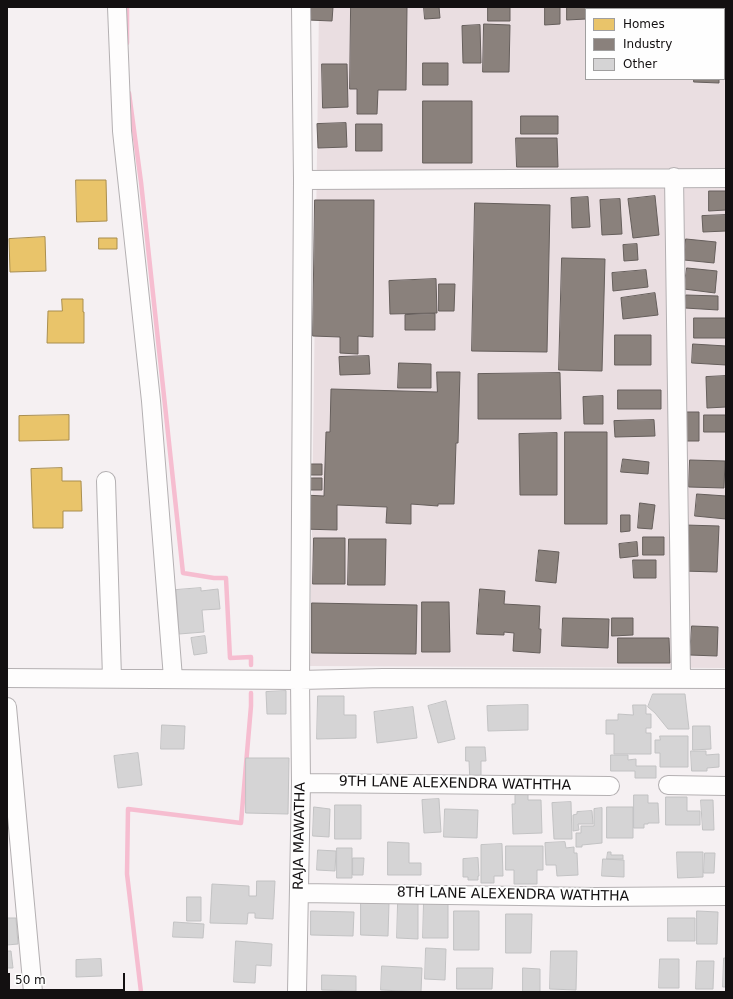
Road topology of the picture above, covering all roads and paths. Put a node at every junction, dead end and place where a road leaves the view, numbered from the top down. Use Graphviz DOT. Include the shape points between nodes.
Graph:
graph roads {
  1 [pos="117,7"];
  2 [pos="301,7"];
  3 [pos="674,177"];
  4 [pos="726,178"];
  5 [pos="303,180"];
  6 [pos="106,481"];
  7 [pos="7,678"];
  8 [pos="112,678"];
  9 [pos="173,678"];
  10 [pos="681,679"];
  11 [pos="726,679"];
  12 [pos="300,680"];
  13 [pos="7,707"];
  14 [pos="301,783"];
  15 [pos="668,785"];
  16 [pos="610,786"];
  17 [pos="726,786"];
  18 [pos="299,893"];
  19 [pos="726,896"];
  20 [pos="33,992"];
  21 [pos="297,992"];
  1 -- 9 [label="street" via="122,131 151,401"];
  2 -- 5 [label="street, RAJA MAWATHA"];
  3 -- 4 [label="street"];
  3 -- 5 [label="street"];
  3 -- 10 [label="street"];
  5 -- 12 [label="street, RAJA MAWATHA"];
  6 -- 8 [label="street"];
  7 -- 8 [label="street"];
  8 -- 9 [label="street"];
  9 -- 12 [label="street"];
  10 -- 11 [label="street"];
  10 -- 12 [label="street"];
  12 -- 14 [label="street, RAJA MAWATHA"];
  13 -- 20 [label="street"];
  14 -- 16 [label="street, 9TH LANE ALEXENDRA WATHTHA"];
  14 -- 18 [label="street, RAJA MAWATHA"];
  15 -- 17 [label="street"];
  18 -- 19 [label="street, 8TH LANE ALEXENDRA WATHTHA"];
  18 -- 21 [label="street, RAJA MAWATHA"];
}
